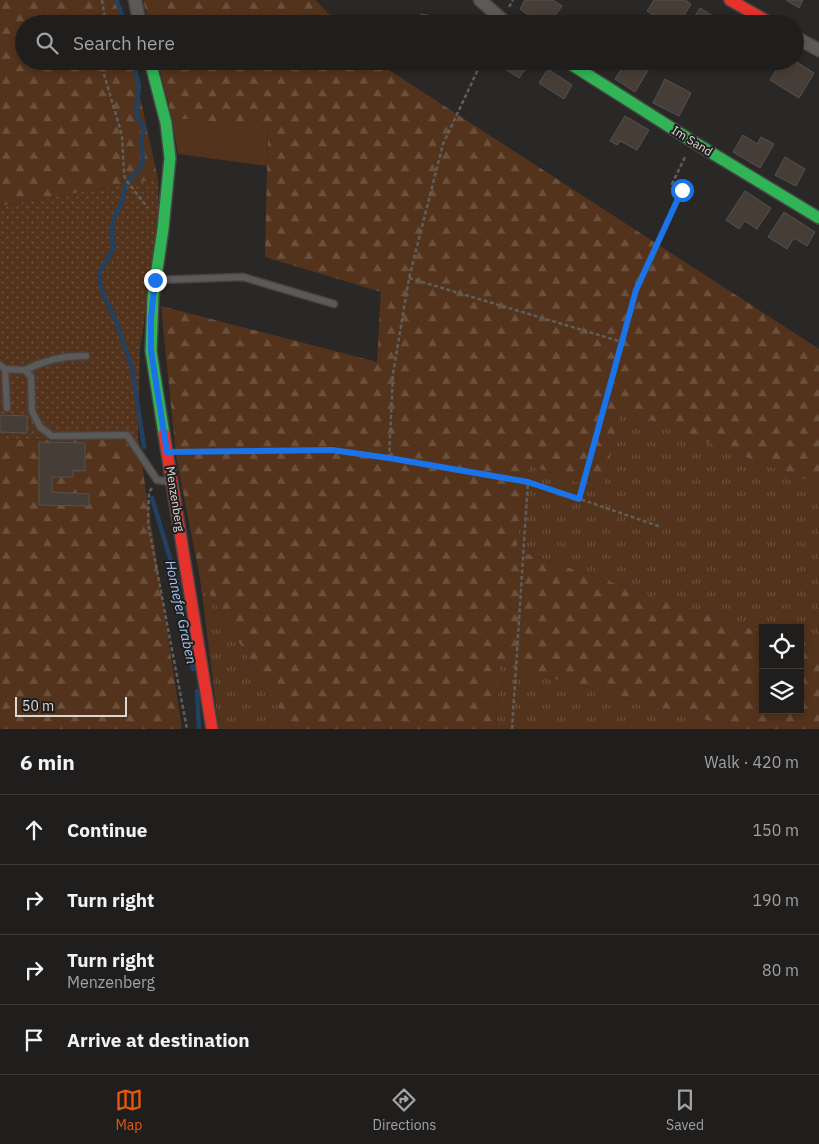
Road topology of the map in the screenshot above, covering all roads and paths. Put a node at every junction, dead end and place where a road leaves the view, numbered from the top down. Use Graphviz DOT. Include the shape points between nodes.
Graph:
graph roads {
  1 [pos="102,0"];
  2 [pos="135,0"];
  3 [pos="480,0"];
  4 [pos="730,0"];
  5 [pos="748,5"];
  6 [pos="104,15"];
  7 [pos="138,15"];
  8 [pos="497,15"];
  9 [pos="761,15"];
  10 [pos="804,41"];
  11 [pos="819,50"];
  12 [pos="103,70"];
  13 [pos="152,70"];
  14 [pos="478,70"];
  15 [pos="580,70"];
  16 [pos="692,141"];
  17 [pos="133,186"];
  18 [pos="819,218"];
  19 [pos="409,278"];
  20 [pos="155,280"];
  21 [pos="334,304"];
  22 [pos="622,342"];
  23 [pos="86,356"];
  24 [pos="3,367"];
  25 [pos="25,370"];
  26 [pos="7,408"];
  27 [pos="167,452"];
  28 [pos="389,458"];
  29 [pos="157,480"];
  30 [pos="172,482"];
  31 [pos="528,482"];
  32 [pos="579,499"];
  33 [pos="661,527"];
  34 [pos="187,729"];
  35 [pos="212,729"];
  36 [pos="512,729"];
  1 -- 6 [label="path"];
  2 -- 7 [label="street"];
  3 -- 8 [label="street"];
  4 -- 5 [label="street"];
  5 -- 9 [label="street"];
  10 -- 11 [label="street"];
  12 -- 17 [label="path" via="122,135 124,175"];
  13 -- 20 [label="street, Menzenberg" via="166,123 170,158"];
  14 -- 19 [label="path" via="443,144"];
  15 -- 16 [label="street, Im Sand"];
  16 -- 18 [label="street, Im Sand"];
  16 -- 22 [label="path" via="672,184 682,190 636,290"];
  19 -- 22 [label="path"];
  19 -- 28 [label="path" via="393,374"];
  20 -- 21 [label="lane" via="243,277"];
  20 -- 27 [label="street, Menzenberg" via="151,351"];
  22 -- 32 [label="path"];
  23 -- 25 [label="lane" via="44,361"];
  24 -- 25 [label="lane"];
  24 -- 26 [label="lane"];
  25 -- 29 [label="lane" via="31,377 32,411 40,427 52,436 127,435"];
  27 -- 28 [label="path" via="332,450"];
  27 -- 30 [label="street, Menzenberg"];
  28 -- 31 [label="path"];
  29 -- 30 [label="lane"];
  29 -- 34 [label="path" via="148,492 148,524"];
  30 -- 35 [label="street, Menzenberg"];
  31 -- 32 [label="path"];
  31 -- 36 [label="path"];
  32 -- 33 [label="path"];
}
